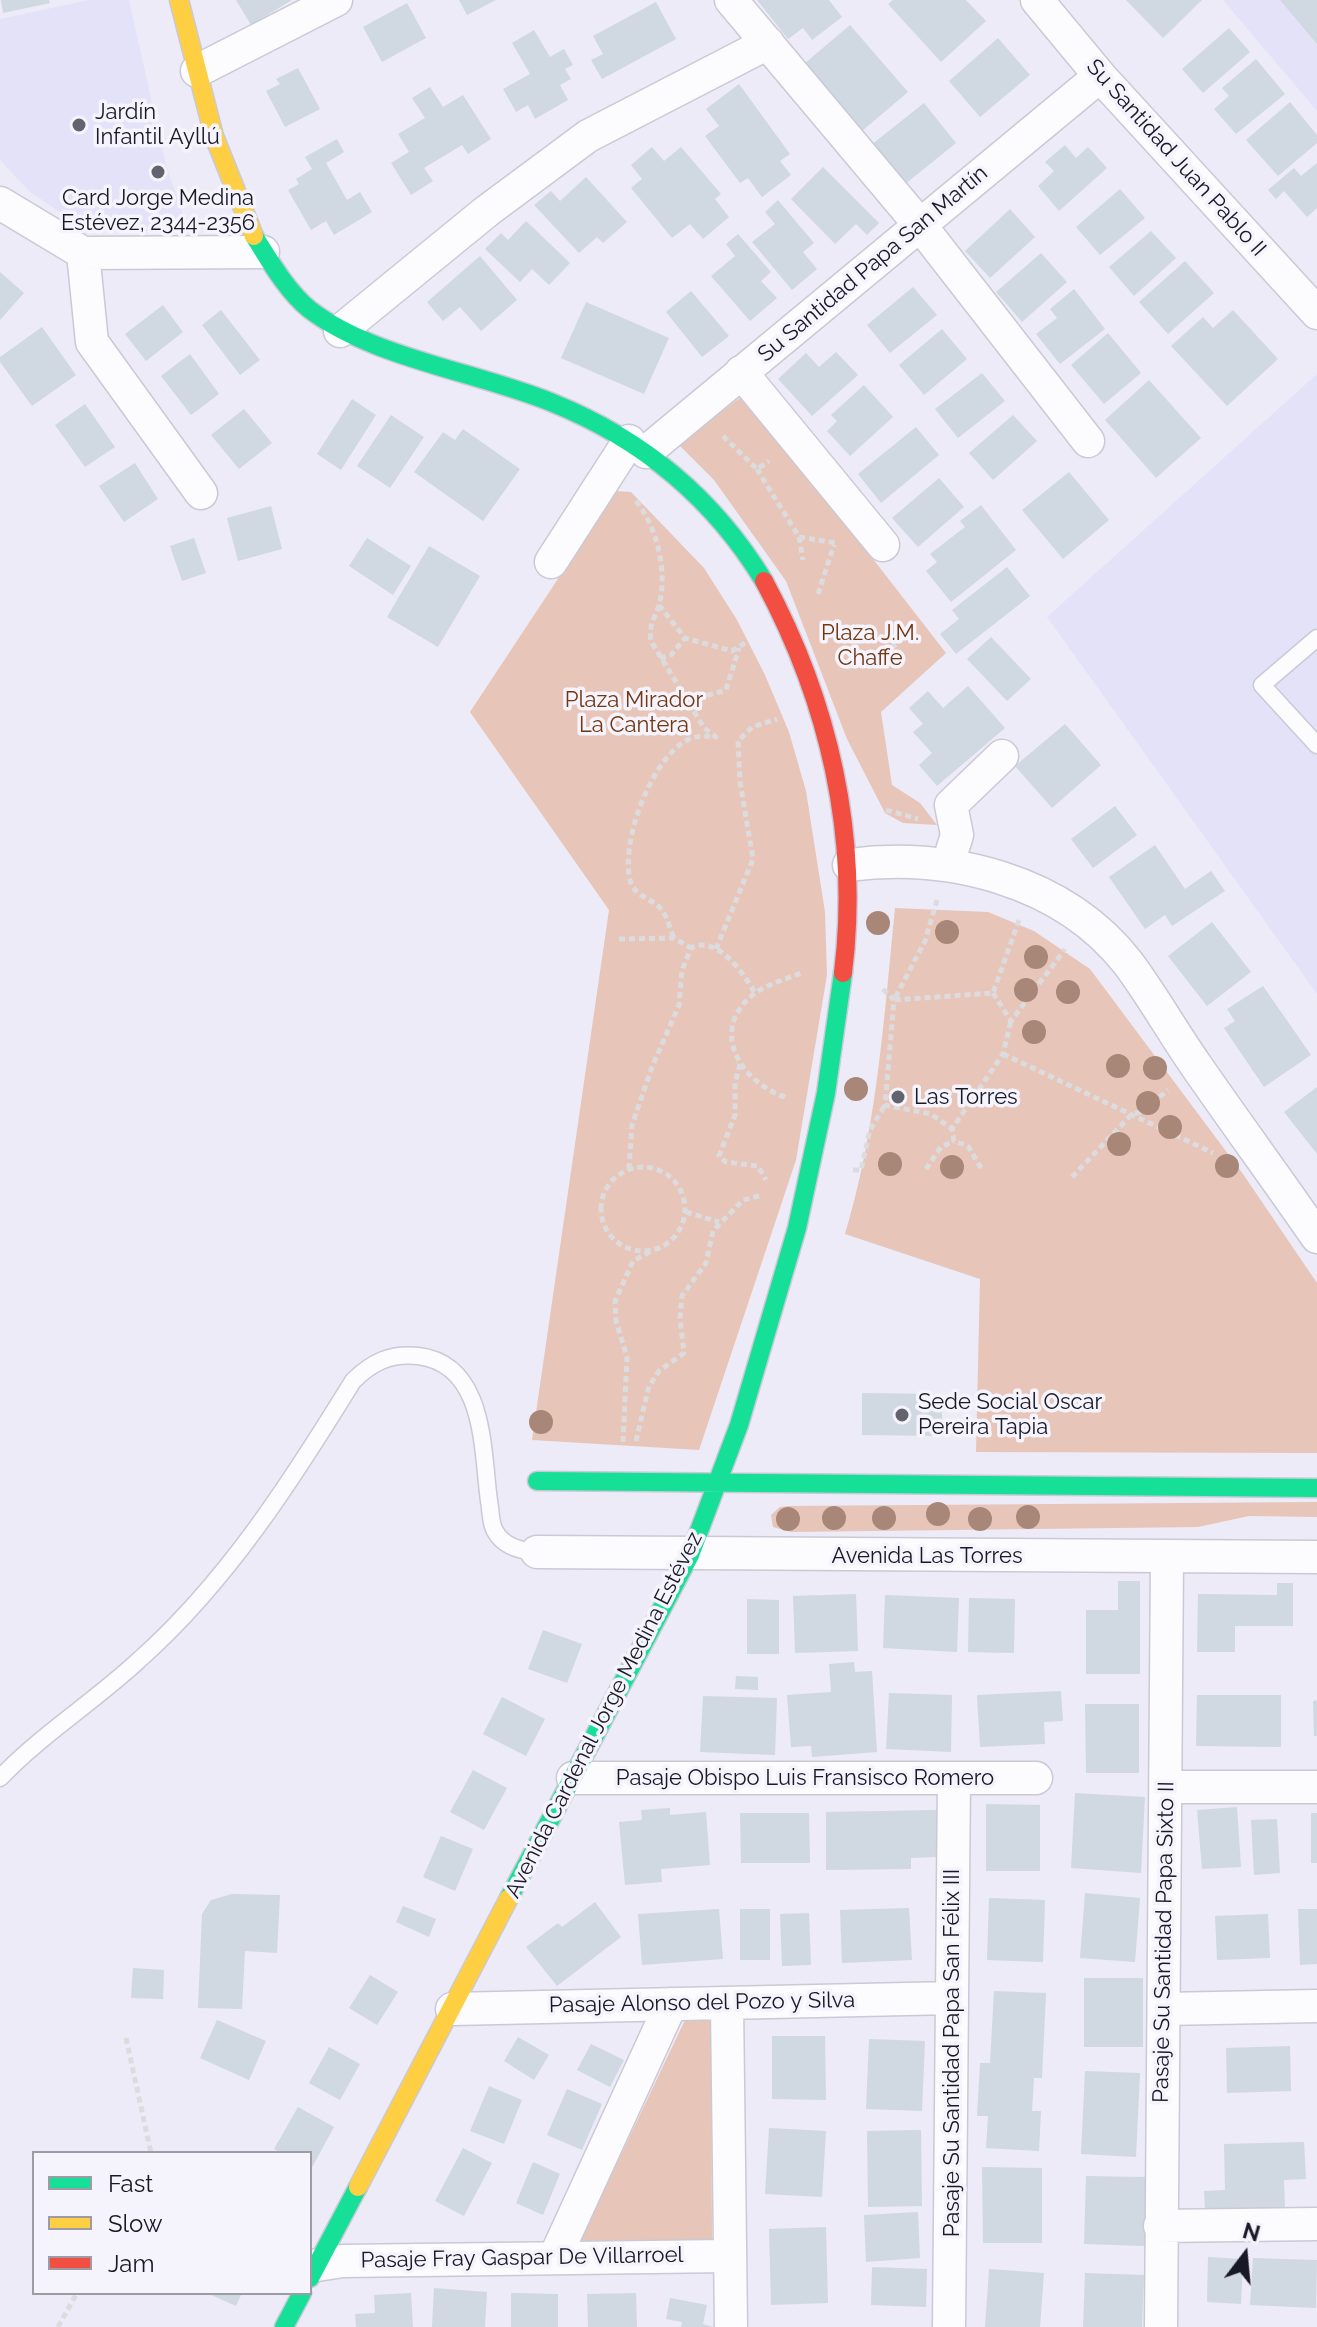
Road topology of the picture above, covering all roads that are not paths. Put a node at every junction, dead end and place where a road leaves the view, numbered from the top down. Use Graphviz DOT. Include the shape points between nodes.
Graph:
graph roads {
  1 [pos="179,0"];
  2 [pos="336,0"];
  3 [pos="731,0"];
  4 [pos="1037,0"];
  5 [pos="768,43"];
  6 [pos="197,71"];
  7 [pos="1100,76"];
  8 [pos="0,203"];
  9 [pos="920,225"];
  10 [pos="263,252"];
  11 [pos="83,253"];
  12 [pos="1317,313"];
  13 [pos="340,331"];
  14 [pos="741,372"];
  15 [pos="1088,441"];
  16 [pos="637,446"];
  17 [pos="201,493"];
  18 [pos="873,533"];
  19 [pos="551,562"];
  20 [pos="1317,638"];
  21 [pos="1317,745"];
  22 [pos="1002,756"];
  23 [pos="948,864"];
  24 [pos="849,865"];
  25 [pos="1317,1237"];
  26 [pos="537,1481"];
  27 [pos="719,1482"];
  28 [pos="1317,1488"];
  29 [pos="537,1552"];
  30 [pos="690,1555"];
  31 [pos="1317,1557"];
  32 [pos="1167,1558"];
  33 [pos="0,1778"];
  34 [pos="573,1778"];
  35 [pos="954,1778"];
  36 [pos="1036,1778"];
  37 [pos="1166,1787"];
  38 [pos="1317,1787"];
  39 [pos="952,1998"];
  40 [pos="727,2003"];
  41 [pos="671,2004"];
  42 [pos="1317,2006"];
  43 [pos="452,2009"];
  44 [pos="1164,2009"];
  45 [pos="1317,2224"];
  46 [pos="1160,2226"];
  47 [pos="728,2256"];
  48 [pos="555,2257"];
  49 [pos="312,2275"];
  50 [pos="312,2278"];
  51 [pos="301,2295"];
  52 [pos="284,2327"];
  53 [pos="731,2327"];
  54 [pos="949,2327"];
  55 [pos="1161,2327"];
  1 -- 6 [label="street, Avenida Cardenal Jorge Medina Estévez"];
  2 -- 6 [label="street"];
  3 -- 5 [label="street"];
  4 -- 7 [label="street, Su Santidad Juan Pablo II"];
  5 -- 9 [label="street"];
  5 -- 13 [label="street" via="588,136"];
  6 -- 10 [label="street, Avenida Cardenal Jorge Medina Estévez" via="229,181"];
  7 -- 9 [label="street, Su Santidad Papa San Martín"];
  7 -- 12 [label="street, Su Santidad Juan Pablo II"];
  8 -- 11 [label="street"];
  9 -- 14 [label="street, Su Santidad Papa San Martín"];
  9 -- 15 [label="street"];
  10 -- 11 [label="street"];
  10 -- 13 [label="street, Avenida Cardenal Jorge Medina Estévez" via="297,296"];
  11 -- 17 [label="street" via="92,342"];
  13 -- 16 [label="street, Avenida Cardenal Jorge Medina Estévez" via="559,403"];
  14 -- 16 [label="street, Su Santidad Papa San Martín" via="697,410"];
  14 -- 18 [label="street"];
  16 -- 19 [label="street, Su Santidad Papa San Martín" via="610,469"];
  16 -- 24 [label="street, Avenida Cardenal Jorge Medina Estévez" via="732,537 765,583 816,706 839,797"];
  20 -- 21 [label="lane" via="1262,685"];
  22 -- 23 [label="street" via="951,805 957,835"];
  23 -- 24 [label="street"];
  23 -- 25 [label="street" via="1031,889 1085,923 1127,962"];
  24 -- 27 [label="street, Avenida Cardenal Jorge Medina Estévez" via="823,1110 781,1299"];
  26 -- 27 [label="street"];
  27 -- 28 [label="street"];
  27 -- 30 [label="street, Avenida Cardenal Jorge Medina Estévez"];
  29 -- 30 [label="street, Avenida Las Torres"];
  29 -- 33 [label="lane" via="511,1546 493,1529 477,1408 458,1375 425,1357 385,1358 353,1381 256,1529 181,1618 141,1659"];
  30 -- 32 [label="street, Avenida Las Torres"];
  30 -- 34 [label="street, Avenida Cardenal Jorge Medina Estévez"];
  31 -- 32 [label="street, Avenida Las Torres"];
  32 -- 37 [label="street, Pasaje Su Santidad Papa Sixto II"];
  34 -- 35 [label="street, Pasaje Obispo Luis Fransisco Romero"];
  34 -- 43 [label="street, Avenida Cardenal Jorge Medina Estévez"];
  35 -- 36 [label="street, Pasaje Obispo Luis Fransisco Romero"];
  35 -- 39 [label="street, Pasaje Su Santidad Papa San Félix III"];
  37 -- 38 [label="street"];
  37 -- 44 [label="street, Pasaje Su Santidad Papa Sixto II"];
  39 -- 40 [label="street, Pasaje Alonso del Pozo y Silva"];
  39 -- 54 [label="street, Pasaje Su Santidad Papa San Félix III"];
  40 -- 41 [label="street, Pasaje Alonso del Pozo y Silva"];
  40 -- 47 [label="street"];
  41 -- 43 [label="street, Pasaje Alonso del Pozo y Silva"];
  41 -- 48 [label="street"];
  42 -- 44 [label="street"];
  43 -- 49 [label="street, Avenida Cardenal Jorge Medina Estévez"];
  44 -- 46 [label="street, Pasaje Su Santidad Papa Sixto II"];
  45 -- 46 [label="street"];
  46 -- 55 [label="street, Pasaje Su Santidad Papa Sixto II"];
  47 -- 48 [label="street, Pasaje Fray Gaspar De Villarroel"];
  47 -- 53 [label="street"];
  48 -- 50 [label="street, Pasaje Fray Gaspar De Villarroel" via="343,2261"];
  51 -- 52 [label="street, Avenida Cardenal Jorge Medina Estévez"];
}
